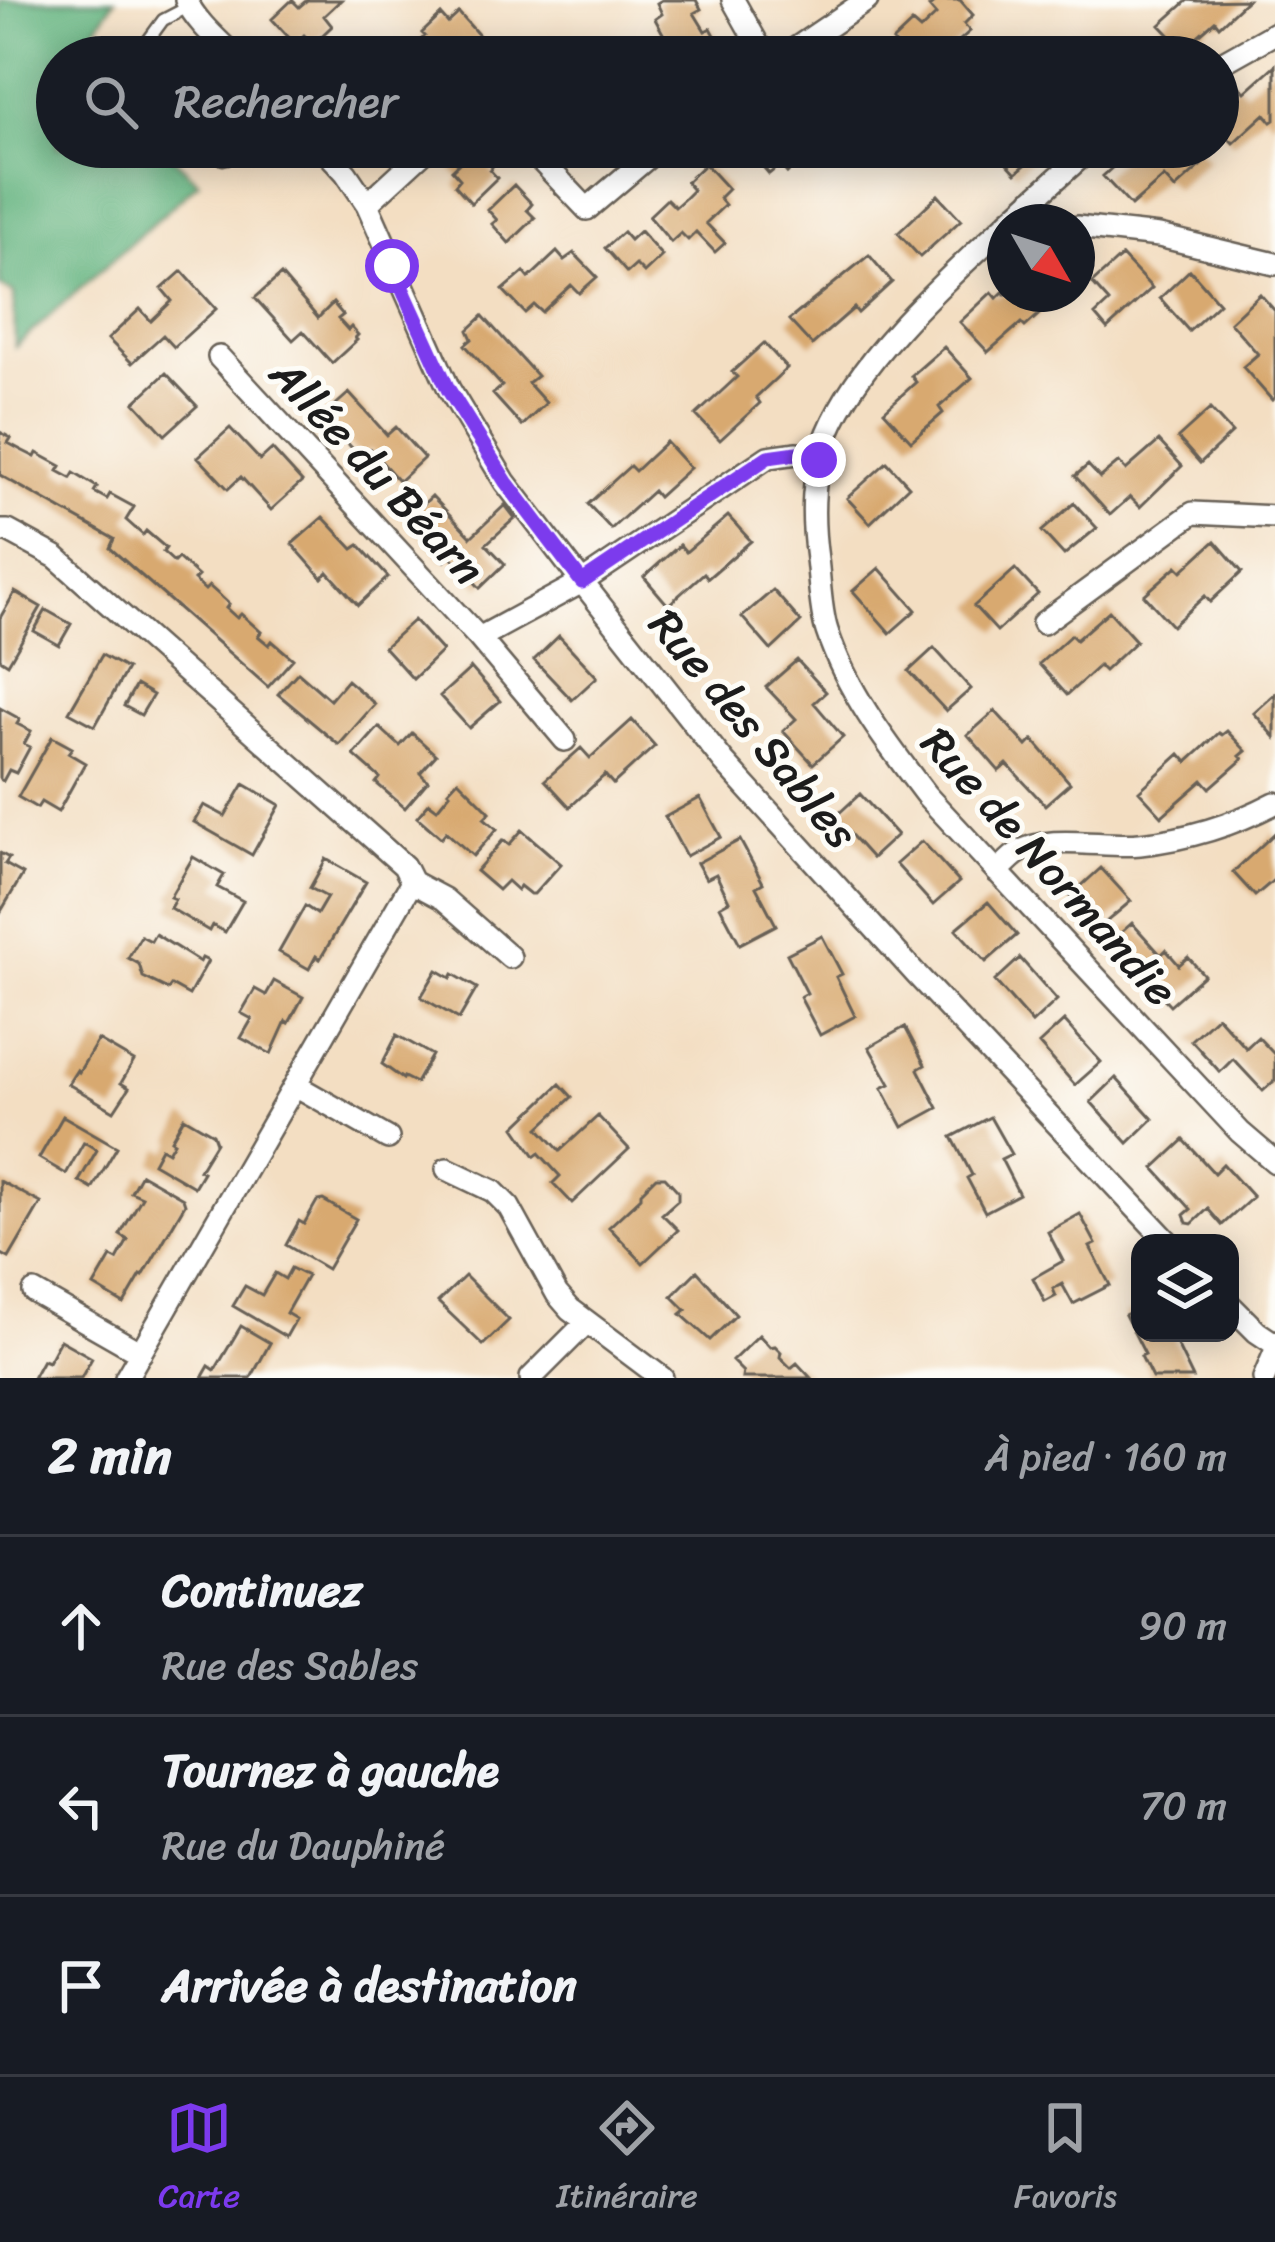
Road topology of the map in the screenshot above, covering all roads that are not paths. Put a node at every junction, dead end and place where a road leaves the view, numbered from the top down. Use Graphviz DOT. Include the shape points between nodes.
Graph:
graph roads {
  1 [pos="733,0"];
  2 [pos="867,0"];
  3 [pos="187,3"];
  4 [pos="1275,33"];
  5 [pos="151,36"];
  6 [pos="216,36"];
  7 [pos="753,36"];
  8 [pos="814,36"];
  9 [pos="1239,53"];
  10 [pos="341,168"];
  11 [pos="407,168"];
  12 [pos="548,168"];
  13 [pos="636,168"];
  14 [pos="1068,168"];
  15 [pos="1032,200"];
  16 [pos="368,204"];
  17 [pos="1028,204"];
  18 [pos="1036,204"];
  19 [pos="1095,229"];
  20 [pos="987,243"];
  21 [pos="1275,264"];
  22 [pos="219,357"];
  23 [pos="819,460"];
  24 [pos="1275,517"];
  25 [pos="0,531"];
  26 [pos="582,582"];
  27 [pos="1042,623"];
  28 [pos="479,638"];
  29 [pos="565,740"];
  30 [pos="1275,803"];
  31 [pos="997,872"];
  32 [pos="412,881"];
  33 [pos="510,957"];
  34 [pos="295,1085"];
  35 [pos="388,1138"];
  36 [pos="1275,1162"];
  37 [pos="447,1169"];
  38 [pos="1160,1234"];
  39 [pos="34,1292"];
  40 [pos="1239,1314"];
  41 [pos="586,1323"];
  42 [pos="1275,1348"];
  43 [pos="141,1353"];
  44 [pos="126,1378"];
  45 [pos="531,1378"];
  46 [pos="662,1378"];
  47 [pos="1264,1378"];
  1 -- 7 [label="street"];
  2 -- 8 [label="street"];
  3 -- 5 [label="lane"];
  3 -- 6 [label="street"];
  4 -- 9 [label="street"];
  10 -- 16 [label="street, Rue des Sables"];
  11 -- 16 [label="street"];
  12 -- 13 [label="street" via="586,209"];
  14 -- 15 [label="street, Rue de Normandie"];
  15 -- 17 [label="street, Rue de Normandie"];
  15 -- 18 [label="street"];
  16 -- 26 [label="street, Rue des Sables" via="448,389"];
  19 -- 21 [label="street"];
  20 -- 23 [label="street, Rue de Normandie" via="881,350 844,403"];
  22 -- 28 [label="street, Allée du Béarn"];
  23 -- 26 [label="street" via="768,457"];
  23 -- 31 [label="street, Rue de Normandie" via="819,580 826,628 848,680 914,779"];
  24 -- 27 [label="street" via="1193,513"];
  25 -- 32 [label="street" via="56,557"];
  26 -- 28 [label="street"];
  26 -- 38 [label="street, Rue des Sables" via="724,762"];
  28 -- 29 [label="street, Allée du Béarn"];
  30 -- 31 [label="street" via="1238,823 1181,837 1021,850"];
  31 -- 36 [label="street, Rue de Normandie"];
  32 -- 33 [label="street"];
  32 -- 34 [label="street"];
  34 -- 35 [label="street"];
  34 -- 43 [label="street"];
  37 -- 41 [label="street" via="509,1207 557,1294"];
  39 -- 43 [label="street"];
  40 -- 42 [label="street"];
  41 -- 45 [label="street"];
  41 -- 46 [label="street"];
  42 -- 47 [label="street"];
  43 -- 44 [label="street"];
}
